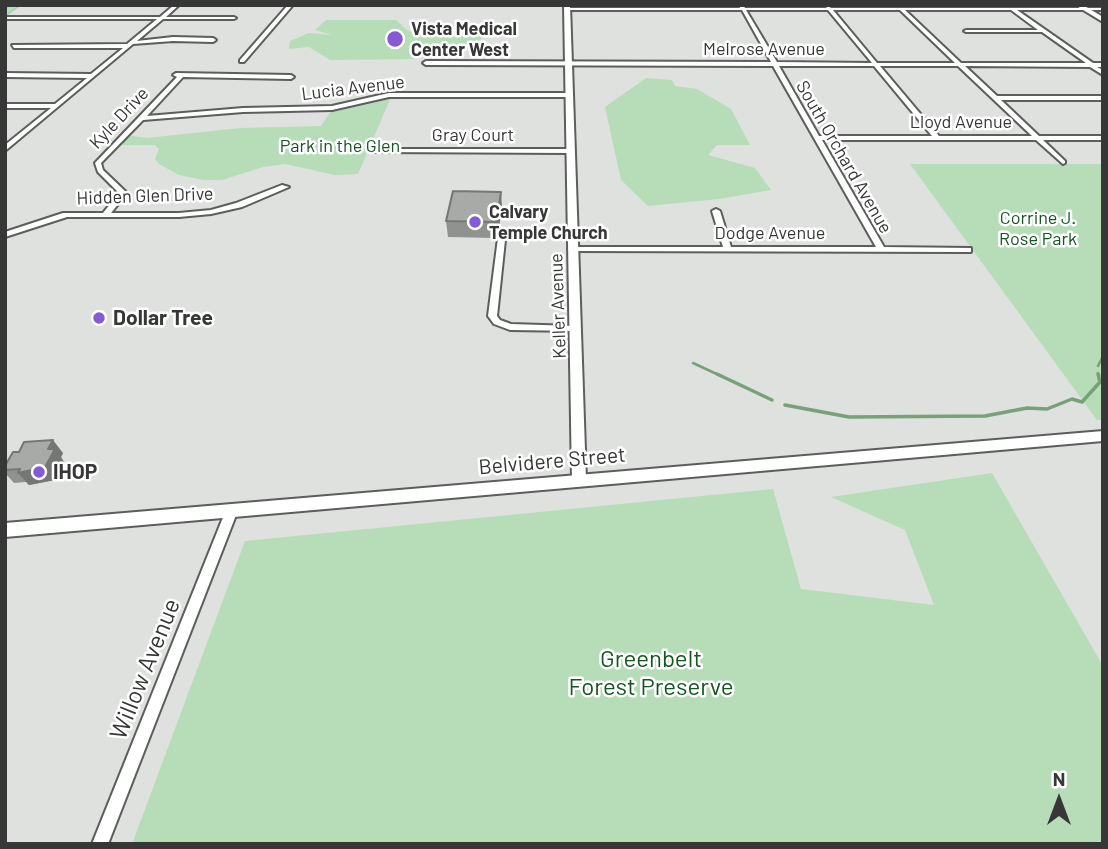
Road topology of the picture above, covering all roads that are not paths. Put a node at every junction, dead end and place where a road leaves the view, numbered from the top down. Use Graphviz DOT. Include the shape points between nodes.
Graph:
graph roads {
  1 [pos="177,5"];
  2 [pos="291,5"];
  3 [pos="14,6"];
  4 [pos="567,7"];
  5 [pos="652,7"];
  6 [pos="742,7"];
  7 [pos="827,7"];
  8 [pos="899,7"];
  9 [pos="1009,7"];
  10 [pos="1081,7"];
  11 [pos="1103,9"];
  12 [pos="5,15"];
  13 [pos="162,18"];
  14 [pos="234,18"];
  15 [pos="1103,20"];
  16 [pos="966,31"];
  17 [pos="1043,31"];
  18 [pos="212,40"];
  19 [pos="130,45"];
  20 [pos="14,46"];
  21 [pos="242,61"];
  22 [pos="568,62"];
  23 [pos="426,63"];
  24 [pos="775,63"];
  25 [pos="875,64"];
  26 [pos="960,64"];
  27 [pos="1091,65"];
  28 [pos="1103,65"];
  29 [pos="1103,73"];
  30 [pos="5,75"];
  31 [pos="93,76"];
  32 [pos="291,77"];
  33 [pos="569,95"];
  34 [pos="996,98"];
  35 [pos="1103,98"];
  36 [pos="5,106"];
  37 [pos="55,106"];
  38 [pos="140,118"];
  39 [pos="818,138"];
  40 [pos="937,138"];
  41 [pos="1038,138"];
  42 [pos="1103,138"];
  43 [pos="7,146"];
  44 [pos="375,151"];
  45 [pos="570,151"];
  46 [pos="1063,162"];
  47 [pos="285,187"];
  48 [pos="716,211"];
  49 [pos="106,214"];
  50 [pos="5,235"];
  51 [pos="501,240"];
  52 [pos="572,248"];
  53 [pos="727,248"];
  54 [pos="881,249"];
  55 [pos="968,250"];
  56 [pos="575,329"];
  57 [pos="1103,436"];
  58 [pos="579,480"];
  59 [pos="232,510"];
  60 [pos="5,530"];
  61 [pos="100,844"];
  1 -- 13 [label="street"];
  2 -- 21 [label="street"];
  3 -- 12 [label="main road"];
  4 -- 5 [label="street"];
  4 -- 22 [label="street, Keller Avenue"];
  5 -- 6 [label="street"];
  6 -- 7 [label="street"];
  6 -- 24 [label="street, South Orchard Avenue"];
  7 -- 8 [label="street"];
  7 -- 25 [label="street"];
  8 -- 9 [label="street"];
  8 -- 26 [label="street"];
  9 -- 10 [label="street"];
  9 -- 17 [label="street"];
  10 -- 11 [label="street"];
  10 -- 15 [label="main road"];
  12 -- 13 [label="street"];
  13 -- 14 [label="street"];
  13 -- 19 [label="street"];
  16 -- 17 [label="street"];
  17 -- 27 [label="street"];
  18 -- 19 [label="street"];
  19 -- 20 [label="street"];
  19 -- 31 [label="street"];
  22 -- 23 [label="street, Melrose Avenue"];
  22 -- 24 [label="street, Melrose Avenue"];
  22 -- 33 [label="street, Keller Avenue"];
  24 -- 25 [label="street, Melrose Avenue"];
  24 -- 39 [label="street, South Orchard Avenue"];
  25 -- 26 [label="street, Melrose Avenue"];
  25 -- 40 [label="street"];
  26 -- 27 [label="street, Melrose Avenue"];
  26 -- 34 [label="street"];
  27 -- 28 [label="street, Melrose Avenue"];
  27 -- 29 [label="street"];
  30 -- 31 [label="street"];
  31 -- 37 [label="street"];
  32 -- 38 [label="street, Kyle Drive" via="178,76"];
  33 -- 38 [label="street, Lucia Avenue" via="389,95 332,108"];
  33 -- 45 [label="street, Keller Avenue"];
  34 -- 35 [label="street"];
  34 -- 41 [label="street"];
  36 -- 37 [label="street"];
  37 -- 43 [label="street"];
  38 -- 49 [label="street, Kyle Drive" via="98,163 123,193"];
  39 -- 40 [label="street, Lloyd Avenue"];
  39 -- 54 [label="street, South Orchard Avenue"];
  40 -- 41 [label="street, Lloyd Avenue"];
  41 -- 42 [label="street, Lloyd Avenue"];
  41 -- 46 [label="street"];
  44 -- 45 [label="street, Gray Court"];
  45 -- 52 [label="street, Keller Avenue"];
  47 -- 49 [label="street, Hidden Glen Drive" via="211,212"];
  48 -- 53 [label="street"];
  49 -- 50 [label="street, Hidden Glen Drive" via="58,216"];
  51 -- 56 [label="street" via="492,316 510,327"];
  52 -- 53 [label="street, Dodge Avenue"];
  52 -- 56 [label="street, Keller Avenue"];
  53 -- 54 [label="street, Dodge Avenue"];
  54 -- 55 [label="street, Dodge Avenue"];
  56 -- 58 [label="street, Keller Avenue"];
  57 -- 58 [label="main road, Belvidere Street"];
  58 -- 59 [label="main road, Belvidere Street"];
  59 -- 60 [label="main road, Belvidere Street"];
  59 -- 61 [label="street, Willow Avenue"];
}
